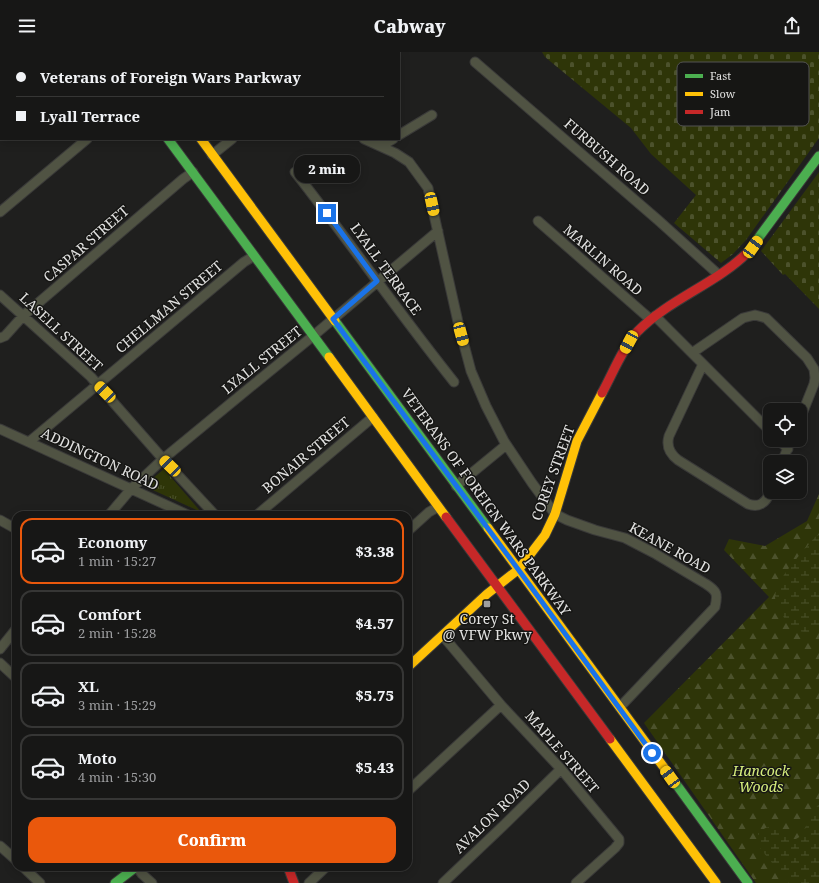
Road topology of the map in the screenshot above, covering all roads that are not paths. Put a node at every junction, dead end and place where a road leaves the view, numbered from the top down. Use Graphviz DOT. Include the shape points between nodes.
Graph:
graph roads {
  1 [pos="475,62"];
  2 [pos="432,115"];
  3 [pos="400,134"];
  4 [pos="86,140"];
  5 [pos="169,140"];
  6 [pos="202,140"];
  7 [pos="231,140"];
  8 [pos="366,140"];
  9 [pos="391,140"];
  10 [pos="381,146"];
  11 [pos="212,155"];
  12 [pos="819,156"];
  13 [pos="193,172"];
  14 [pos="295,172"];
  15 [pos="0,212"];
  16 [pos="538,221"];
  17 [pos="438,231"];
  18 [pos="254,256"];
  19 [pos="719,275"];
  20 [pos="377,281"];
  21 [pos="0,294"];
  22 [pos="24,316"];
  23 [pos="653,318"];
  24 [pos="333,319"];
  25 [pos="313,336"];
  26 [pos="0,338"];
  27 [pos="692,353"];
  28 [pos="703,364"];
  29 [pos="454,382"];
  30 [pos="97,384"];
  31 [pos="806,403"];
  32 [pos="373,417"];
  33 [pos="763,424"];
  34 [pos="0,430"];
  35 [pos="29,442"];
  36 [pos="506,445"];
  37 [pos="788,449"];
  38 [pos="785,455"];
  39 [pos="163,460"];
  40 [pos="456,486"];
  41 [pos="131,489"];
  42 [pos="766,499"];
  43 [pos="438,506"];
  44 [pos="112,511"];
  45 [pos="179,511"];
  46 [pos="211,511"];
  47 [pos="262,511"];
  48 [pos="555,514"];
  49 [pos="0,520"];
  50 [pos="12,527"];
  51 [pos="412,527"];
  52 [pos="519,569"];
  53 [pos="497,585"];
  54 [pos="12,634"];
  55 [pos="443,636"];
  56 [pos="0,649"];
  57 [pos="0,663"];
  58 [pos="412,663"];
  59 [pos="12,674"];
  60 [pos="501,705"];
  61 [pos="620,707"];
  62 [pos="561,769"];
  63 [pos="412,787"];
  64 [pos="0,846"];
  65 [pos="12,856"];
  66 [pos="27,871"];
  67 [pos="131,871"];
  68 [pos="139,871"];
  69 [pos="290,871"];
  70 [pos="322,871"];
  71 [pos="40,883"];
  72 [pos="115,883"];
  73 [pos="152,883"];
  74 [pos="294,883"];
  75 [pos="309,883"];
  76 [pos="443,883"];
  77 [pos="576,883"];
  78 [pos="716,883"];
  79 [pos="748,883"];
  1 -- 19 [label="street, FURBUSH ROAD"];
  2 -- 3 [label="street"];
  4 -- 15 [label="street"];
  5 -- 13 [label="main road"];
  6 -- 11 [label="main road, VETERANS OF FOREIGN WARS PARKWAY"];
  7 -- 11 [label="street"];
  8 -- 10 [label="street"];
  9 -- 10 [label="street"];
  10 -- 17 [label="street" via="409,162 419,174 428,188"];
  11 -- 24 [label="main road, VETERANS OF FOREIGN WARS PARKWAY"];
  12 -- 19 [label="main road, COREY STREET" via="748,253"];
  13 -- 18 [label="main road"];
  13 -- 22 [label="street, CASPAR STREET"];
  14 -- 20 [label="street, LYALL TERRACE"];
  16 -- 23 [label="street, MARLIN ROAD"];
  17 -- 20 [label="street, LYALL STREET"];
  17 -- 36 [label="street" via="471,371"];
  18 -- 25 [label="main road"];
  18 -- 30 [label="street, CHELLMAN STREET"];
  19 -- 23 [label="main road, COREY STREET"];
  20 -- 24 [label="street, LYALL STREET"];
  20 -- 29 [label="street, LYALL TERRACE"];
  21 -- 22 [label="street, LASELL STREET"];
  22 -- 26 [label="street, CASPAR STREET"];
  22 -- 30 [label="street, LASELL STREET"];
  23 -- 27 [label="street, MARLIN ROAD"];
  23 -- 48 [label="main road, COREY STREET" via="638,330 629,342 577,441"];
  24 -- 25 [label="street, LYALL STREET"];
  24 -- 40 [label="main road, VETERANS OF FOREIGN WARS PARKWAY"];
  25 -- 32 [label="main road"];
  25 -- 39 [label="street, LYALL STREET"];
  27 -- 28 [label="street, MARLIN ROAD"];
  27 -- 31 [label="street" via="743,318 754,315 766,318 807,358 814,369 815,381"];
  28 -- 33 [label="street, MARLIN ROAD"];
  28 -- 42 [label="street" via="669,436 667,443 670,452 678,460 748,504 756,506"];
  30 -- 35 [label="street, CHELLMAN STREET"];
  30 -- 39 [label="street, LASELL STREET"];
  32 -- 43 [label="main road"];
  32 -- 47 [label="street, BONAIR STREET"];
  34 -- 35 [label="street, ADDINGTON ROAD"];
  35 -- 41 [label="street, ADDINGTON ROAD"];
  36 -- 40 [label="street"];
  36 -- 48 [label="street"];
  37 -- 38 [label="street"];
  39 -- 41 [label="street, LYALL STREET"];
  39 -- 46 [label="street, LASELL STREET"];
  40 -- 52 [label="main road, VETERANS OF FOREIGN WARS PARKWAY"];
  41 -- 44 [label="street, LYALL STREET"];
  41 -- 45 [label="street, ADDINGTON ROAD"];
  43 -- 51 [label="street"];
  43 -- 53 [label="main road"];
  48 -- 52 [label="main road, COREY STREET" via="545,535"];
  48 -- 61 [label="street, KEANE ROAD" via="595,530 625,538 713,588 717,597 716,606"];
  49 -- 50 [label="street"];
  52 -- 53 [label="main road, COREY STREET"];
  52 -- 61 [label="main road, VETERANS OF FOREIGN WARS PARKWAY"];
  53 -- 55 [label="main road, COREY STREET"];
  53 -- 78 [label="main road"];
  54 -- 56 [label="street"];
  55 -- 58 [label="main road, COREY STREET"];
  55 -- 60 [label="street, MAPLE STREET"];
  57 -- 59 [label="street"];
  60 -- 62 [label="street, MAPLE STREET"];
  60 -- 63 [label="street"];
  61 -- 79 [label="main road, VETERANS OF FOREIGN WARS PARKWAY"];
  62 -- 76 [label="street, AVALON ROAD"];
  62 -- 77 [label="street, MAPLE STREET" via="619,839 615,848"];
  64 -- 65 [label="street"];
  66 -- 71 [label="street"];
  67 -- 72 [label="main road"];
  68 -- 73 [label="street"];
  69 -- 74 [label="main road"];
  70 -- 75 [label="street"];
}
